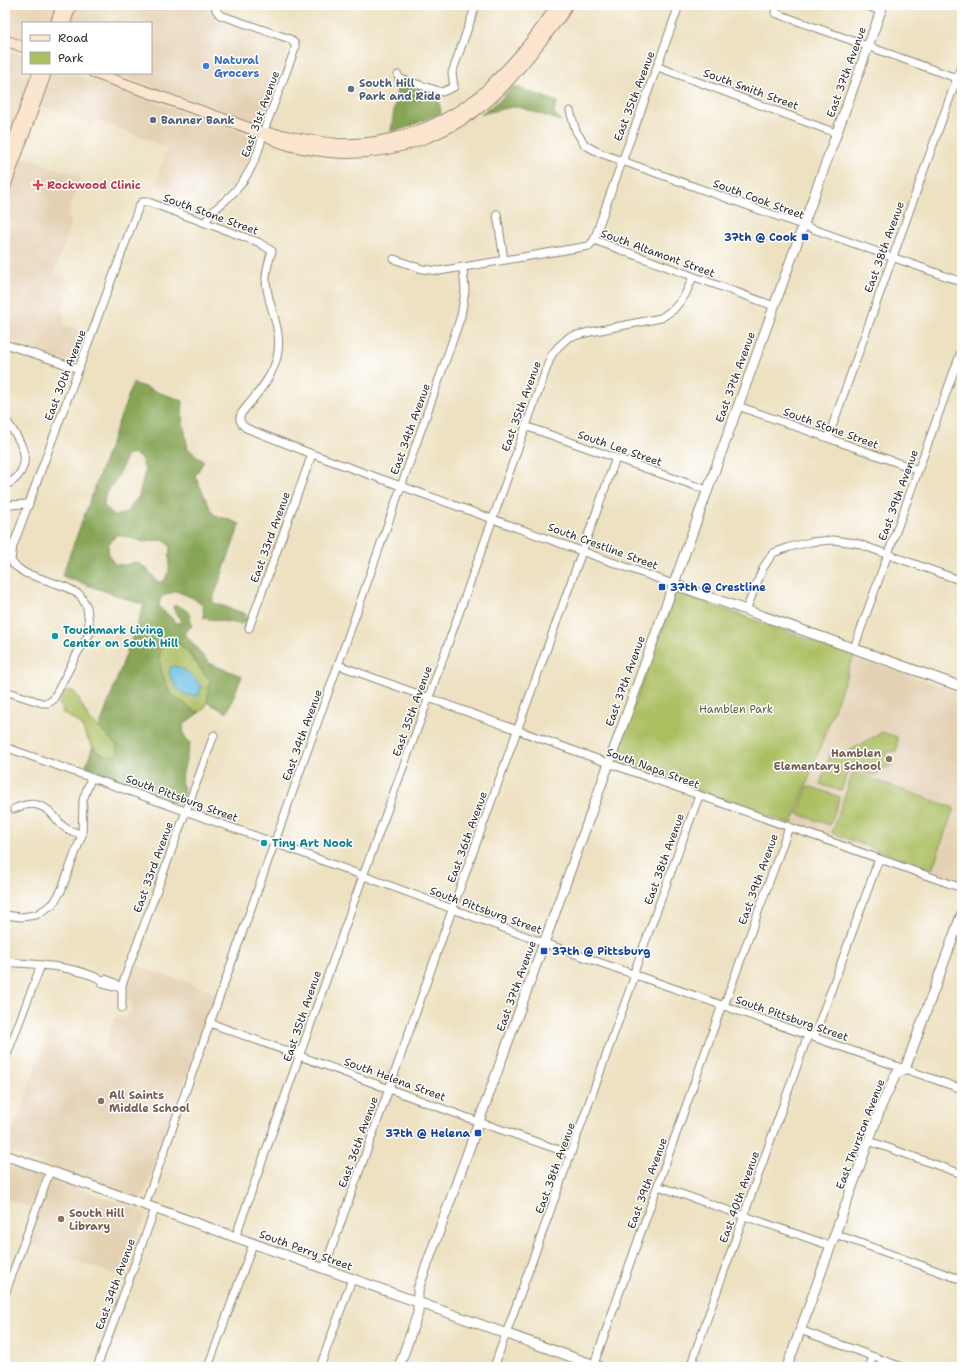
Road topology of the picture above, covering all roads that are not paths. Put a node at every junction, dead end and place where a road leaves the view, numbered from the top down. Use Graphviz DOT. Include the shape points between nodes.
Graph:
graph roads {
  1 [pos="62,5"];
  2 [pos="71,5"];
  3 [pos="215,5"];
  4 [pos="476,5"];
  5 [pos="557,5"];
  6 [pos="567,5"];
  7 [pos="679,5"];
  8 [pos="778,5"];
  9 [pos="866,5"];
  10 [pos="881,8"];
  11 [pos="56,22"];
  12 [pos="65,22"];
  13 [pos="5,40"];
  14 [pos="867,46"];
  15 [pos="22,47"];
  16 [pos="962,64"];
  17 [pos="658,67"];
  18 [pos="38,74"];
  19 [pos="46,74"];
  20 [pos="97,74"];
  21 [pos="398,75"];
  22 [pos="959,79"];
  23 [pos="570,111"];
  24 [pos="836,133"];
  25 [pos="263,134"];
  26 [pos="12,144"];
  27 [pos="622,161"];
  28 [pos="5,164"];
  29 [pos="5,187"];
  30 [pos="142,202"];
  31 [pos="497,214"];
  32 [pos="205,223"];
  33 [pos="802,226"];
  34 [pos="594,240"];
  35 [pos="892,258"];
  36 [pos="394,259"];
  37 [pos="504,260"];
  38 [pos="463,268"];
  39 [pos="693,277"];
  40 [pos="962,282"];
  41 [pos="774,306"];
  42 [pos="5,344"];
  43 [pos="962,349"];
  44 [pos="78,369"];
  45 [pos="738,406"];
  46 [pos="6,420"];
  47 [pos="240,422"];
  48 [pos="525,426"];
  49 [pos="828,438"];
  50 [pos="312,454"];
  51 [pos="616,458"];
  52 [pos="918,470"];
  53 [pos="5,485"];
  54 [pos="401,486"];
  55 [pos="707,490"];
  56 [pos="5,504"];
  57 [pos="29,504"];
  58 [pos="493,519"];
  59 [pos="583,551"];
  60 [pos="888,554"];
  61 [pos="962,581"];
  62 [pos="673,584"];
  63 [pos="746,610"];
  64 [pos="249,628"];
  65 [pos="854,648"];
  66 [pos="338,665"];
  67 [pos="962,687"];
  68 [pos="5,691"];
  69 [pos="429,697"];
  70 [pos="517,730"];
  71 [pos="214,735"];
  72 [pos="5,747"];
  73 [pos="608,763"];
  74 [pos="92,778"];
  75 [pos="699,796"];
  76 [pos="14,809"];
  77 [pos="185,811"];
  78 [pos="789,827"];
  79 [pos="82,835"];
  80 [pos="275,843"];
  81 [pos="879,859"];
  82 [pos="363,876"];
  83 [pos="962,888"];
  84 [pos="452,910"];
  85 [pos="962,913"];
  86 [pos="5,915"];
  87 [pos="544,943"];
  88 [pos="5,962"];
  89 [pos="41,965"];
  90 [pos="634,975"];
  91 [pos="119,986"];
  92 [pos="723,1006"];
  93 [pos="122,1008"];
  94 [pos="210,1023"];
  95 [pos="811,1036"];
  96 [pos="300,1056"];
  97 [pos="5,1060"];
  98 [pos="905,1069"];
  99 [pos="390,1089"];
  100 [pos="962,1089"];
  101 [pos="479,1122"];
  102 [pos="869,1141"];
  103 [pos="571,1154"];
  104 [pos="5,1155"];
  105 [pos="50,1171"];
  106 [pos="962,1174"];
  107 [pos="658,1186"];
  108 [pos="145,1205"];
  109 [pos="154,1209"];
  110 [pos="744,1216"];
  111 [pos="835,1234"];
  112 [pos="235,1238"];
  113 [pos="253,1244"];
  114 [pos="831,1246"];
  115 [pos="324,1270"];
  116 [pos="352,1279"];
  117 [pos="962,1280"];
  118 [pos="5,1294"];
  119 [pos="418,1303"];
  120 [pos="800,1330"];
  121 [pos="506,1334"];
  122 [pos="873,1357"];
  123 [pos="596,1366"];
  124 [pos="97,1367"];
  125 [pos="208,1367"];
  126 [pos="320,1367"];
  127 [pos="399,1367"];
  128 [pos="494,1367"];
  129 [pos="690,1367"];
  130 [pos="786,1367"];
  131 [pos="869,1367"];
  132 [pos="902,1367"];
  1 -- 11 [label="main road"];
  2 -- 12 [label="main road"];
  3 -- 25 [label="street, East 31st Avenue" via="220,15 290,39 295,44 295,50"];
  4 -- 21 [label="street" via="452,73 454,87 442,92 401,79"];
  5 -- 25 [label="main road" via="507,69 477,99 415,133 389,140 338,144 274,133"];
  6 -- 25 [label="main road" via="543,40 501,89 466,118 441,132 408,144 354,153 319,151 293,146 271,140"];
  7 -- 17 [label="street, East 35th Avenue"];
  8 -- 14 [label="street" via="775,13"];
  9 -- 10 [label="street"];
  10 -- 14 [label="street, East 37th Avenue"];
  13 -- 15 [label="main road"];
  14 -- 22 [label="street"];
  14 -- 24 [label="street, East 37th Avenue"];
  16 -- 22 [label="street, East 38th Avenue"];
  17 -- 24 [label="street, South Smith Street"];
  17 -- 27 [label="street, East 35th Avenue"];
  18 -- 26 [label="main road"];
  19 -- 26 [label="main road"];
  20 -- 25 [label="main road"];
  22 -- 35 [label="street, East 38th Avenue"];
  23 -- 27 [label="street, South Cook Street" via="576,131 585,145"];
  24 -- 33 [label="street, East 37th Avenue"];
  25 -- 32 [label="street, East 31st Avenue" via="257,156 244,179 226,200 214,209"];
  26 -- 28 [label="main road"];
  26 -- 29 [label="main road"];
  27 -- 33 [label="street, South Cook Street"];
  27 -- 34 [label="street, East 35th Avenue"];
  30 -- 32 [label="street, South Stone Street"];
  30 -- 44 [label="street, East 30th Avenue"];
  31 -- 37 [label="street"];
  32 -- 47 [label="street, South Stone Street" via="258,242 272,251 266,279 277,324 277,357 267,379 241,414"];
  33 -- 35 [label="street, South Cook Street"];
  33 -- 41 [label="street, East 37th Avenue"];
  34 -- 37 [label="street, South Altamont Street" via="589,246"];
  34 -- 39 [label="street, South Altamont Street"];
  35 -- 40 [label="street, South Cook Street"];
  35 -- 49 [label="street, East 38th Avenue"];
  36 -- 38 [label="street, South Altamont Street" via="422,269 439,271"];
  37 -- 38 [label="street, South Altamont Street"];
  38 -- 54 [label="street, East 34th Avenue" via="465,291 461,316"];
  39 -- 41 [label="street, South Altamont Street"];
  39 -- 48 [label="street, East 35th Avenue" via="685,295 674,310 661,318 569,337 551,356"];
  41 -- 45 [label="street, East 37th Avenue"];
  42 -- 44 [label="street"];
  43 -- 52 [label="street, East 39th Avenue"];
  44 -- 57 [label="street, East 30th Avenue"];
  45 -- 49 [label="street, South Stone Street"];
  45 -- 55 [label="street, East 37th Avenue"];
  46 -- 53 [label="street" via="21,444 24,463 18,477"];
  47 -- 50 [label="street, South Crestline Street" via="256,433"];
  48 -- 51 [label="street, South Lee Street"];
  48 -- 58 [label="street, East 35th Avenue"];
  49 -- 52 [label="street, South Stone Street"];
  50 -- 54 [label="street, South Crestline Street"];
  50 -- 64 [label="street, East 33rd Avenue"];
  51 -- 55 [label="street, South Lee Street"];
  51 -- 59 [label="street, East 36th Avenue"];
  52 -- 60 [label="street, East 39th Avenue"];
  54 -- 58 [label="street, South Crestline Street"];
  54 -- 66 [label="street, East 34th Avenue"];
  55 -- 62 [label="street, East 37th Avenue"];
  56 -- 57 [label="street"];
  57 -- 68 [label="street, East 30th Avenue" via="13,546 11,560 25,573 80,595 87,607 90,632 53,700 42,703"];
  58 -- 59 [label="street, South Crestline Street"];
  58 -- 69 [label="street, East 35th Avenue"];
  59 -- 62 [label="street, South Crestline Street"];
  59 -- 70 [label="street, East 36th Avenue"];
  60 -- 61 [label="street"];
  60 -- 63 [label="street" via="856,543 833,540 810,542 773,553 763,568"];
  60 -- 65 [label="street, East 39th Avenue"];
  62 -- 63 [label="street, South Crestline Street"];
  62 -- 73 [label="street, East 37th Avenue"];
  63 -- 65 [label="street, South Crestline Street"];
  65 -- 67 [label="street, South Crestline Street"];
  66 -- 69 [label="street, South Napa Street"];
  66 -- 80 [label="street, East 34th Avenue"];
  69 -- 70 [label="street, South Napa Street"];
  69 -- 82 [label="street, East 35th Avenue"];
  70 -- 73 [label="street, South Napa Street"];
  70 -- 84 [label="street, East 36th Avenue"];
  71 -- 77 [label="street, East 33rd Avenue"];
  72 -- 74 [label="street, South Pittsburg Street"];
  73 -- 75 [label="street, South Napa Street"];
  73 -- 87 [label="street, East 37th Avenue"];
  74 -- 77 [label="street, South Pittsburg Street"];
  74 -- 79 [label="street" via="83,800"];
  75 -- 78 [label="street, South Napa Street"];
  75 -- 90 [label="street, East 38th Avenue"];
  76 -- 79 [label="street" via="24,804 43,806 65,828"];
  77 -- 80 [label="street, South Pittsburg Street"];
  77 -- 91 [label="street, East 33rd Avenue"];
  78 -- 81 [label="street, South Napa Street"];
  78 -- 92 [label="street, East 39th Avenue"];
  79 -- 86 [label="street" via="61,891 53,904 36,915"];
  80 -- 82 [label="street, South Pittsburg Street"];
  80 -- 94 [label="street, East 34th Avenue"];
  81 -- 83 [label="street, South Napa Street"];
  81 -- 95 [label="street, East 40th Avenue"];
  82 -- 84 [label="street, South Pittsburg Street"];
  82 -- 96 [label="street, East 35th Avenue"];
  84 -- 87 [label="street, South Pittsburg Street"];
  84 -- 99 [label="street, East 36th Avenue"];
  85 -- 98 [label="street, East Thurston Avenue"];
  87 -- 90 [label="street, South Pittsburg Street"];
  87 -- 101 [label="street, East 37th Avenue"];
  88 -- 89 [label="street"];
  89 -- 91 [label="street" via="76,970"];
  89 -- 97 [label="street"];
  90 -- 92 [label="street, South Pittsburg Street"];
  90 -- 103 [label="street, East 38th Avenue"];
  91 -- 93 [label="street, East 33rd Avenue"];
  92 -- 95 [label="street, South Pittsburg Street"];
  92 -- 107 [label="street, East 39th Avenue"];
  94 -- 96 [label="street, South Helena Street"];
  94 -- 108 [label="street, East 34th Avenue"];
  95 -- 98 [label="street, South Pittsburg Street"];
  95 -- 110 [label="street, East 40th Avenue"];
  96 -- 99 [label="street, South Helena Street"];
  96 -- 112 [label="street, East 35th Avenue"];
  98 -- 100 [label="street, South Pittsburg Street"];
  98 -- 102 [label="street, East Thurston Avenue" via="896,1074 890,1086"];
  99 -- 101 [label="street, South Helena Street"];
  99 -- 115 [label="street, East 36th Avenue"];
  101 -- 103 [label="street, South Helena Street"];
  101 -- 119 [label="street, East 37th Avenue" via="418,1288"];
  102 -- 106 [label="street"];
  102 -- 111 [label="street, East Thurston Avenue"];
  103 -- 121 [label="street, East 38th Avenue"];
  104 -- 105 [label="street, South Perry Street"];
  105 -- 108 [label="street, South Perry Street"];
  105 -- 118 [label="street"];
  107 -- 110 [label="street"];
  107 -- 123 [label="street, East 39th Avenue"];
  108 -- 109 [label="street, South Perry Street"];
  109 -- 112 [label="street, South Perry Street"];
  109 -- 124 [label="street, East 34th Avenue"];
  110 -- 114 [label="street"];
  110 -- 129 [label="street, East 40th Avenue"];
  111 -- 114 [label="street, East Thurston Avenue"];
  111 -- 117 [label="street"];
  112 -- 113 [label="street, South Perry Street"];
  113 -- 115 [label="street, South Perry Street"];
  113 -- 125 [label="street"];
  114 -- 120 [label="street, East Thurston Avenue"];
  115 -- 116 [label="street, South Perry Street"];
  116 -- 119 [label="street, South Perry Street"];
  116 -- 126 [label="street"];
  119 -- 121 [label="street, South Perry Street"];
  119 -- 127 [label="street, East 37th Avenue" via="418,1313"];
  120 -- 122 [label="street"];
  120 -- 130 [label="street, East Thurston Avenue"];
  121 -- 123 [label="street, South Perry Street"];
  121 -- 128 [label="street, East 38th Avenue"];
  122 -- 131 [label="street"];
  122 -- 132 [label="street"];
}
